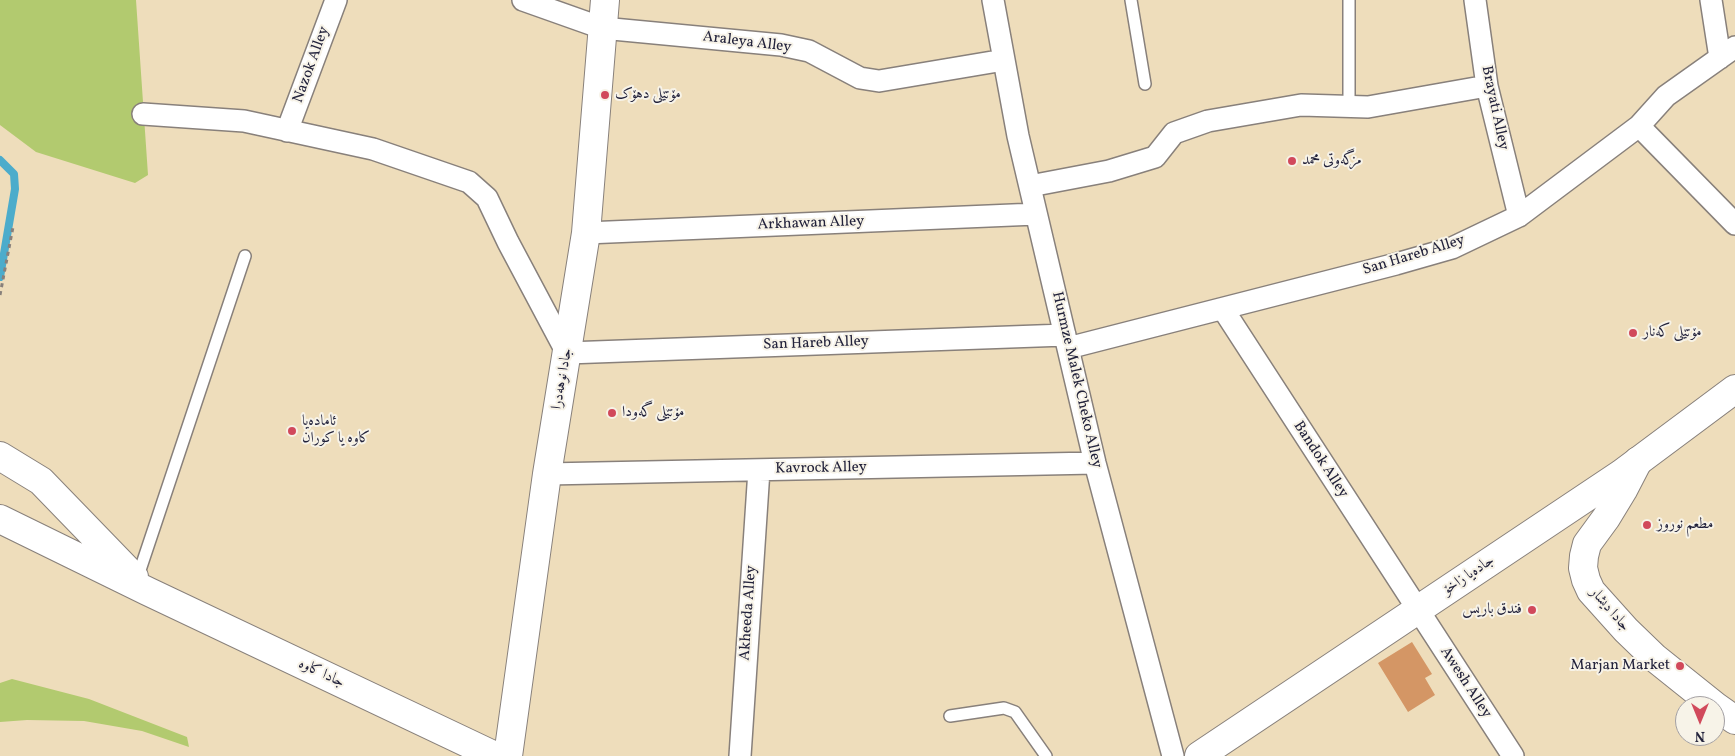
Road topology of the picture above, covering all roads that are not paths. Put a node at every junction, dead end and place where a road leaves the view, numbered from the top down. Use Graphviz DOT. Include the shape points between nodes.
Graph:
graph roads {
  1 [pos="336,0"];
  2 [pos="523,0"];
  3 [pos="605,0"];
  4 [pos="993,0"];
  5 [pos="1131,0"];
  6 [pos="1349,0"];
  7 [pos="1475,0"];
  8 [pos="1711,0"];
  9 [pos="602,28"];
  10 [pos="1728,53"];
  11 [pos="1004,60"];
  12 [pos="1145,84"];
  13 [pos="1486,86"];
  14 [pos="1349,106"];
  15 [pos="143,114"];
  16 [pos="1639,126"];
  17 [pos="287,131"];
  18 [pos="1030,186"];
  19 [pos="1036,214"];
  20 [pos="1518,216"];
  21 [pos="1735,224"];
  22 [pos="586,233"];
  23 [pos="245,256"];
  24 [pos="1223,309"];
  25 [pos="1067,342"];
  26 [pos="567,353"];
  27 [pos="1735,389"];
  28 [pos="0,456"];
  29 [pos="1638,461"];
  30 [pos="1095,463"];
  31 [pos="759,470"];
  32 [pos="547,474"];
  33 [pos="0,519"];
  34 [pos="142,586"];
  35 [pos="1417,611"];
  36 [pos="1706,696"];
  37 [pos="950,716"];
  38 [pos="495,756"];
  39 [pos="508,756"];
  40 [pos="740,756"];
  41 [pos="1046,756"];
  42 [pos="1173,756"];
  43 [pos="1199,756"];
  44 [pos="1512,756"];
  1 -- 17 [label="street, Nazok Alley"];
  2 -- 9 [label="street, Araleya Alley"];
  3 -- 9 [label="main road, جادا نوهەدرا"];
  4 -- 11 [label="street, Hurmze Malek Cheko Alley"];
  5 -- 12 [label="lane"];
  6 -- 14 [label="lane"];
  7 -- 13 [label="street, Brayati Alley"];
  8 -- 10 [label="street"];
  9 -- 11 [label="street, Araleya Alley" via="781,45 809,51 860,78 879,82"];
  9 -- 22 [label="main road, جادا نوهەدرا"];
  10 -- 16 [label="street, San Hareb Alley" via="1666,96"];
  11 -- 18 [label="street, Hurmze Malek Cheko Alley"];
  13 -- 14 [label="street" via="1368,107"];
  13 -- 20 [label="street, Brayati Alley"];
  14 -- 18 [label="street" via="1301,106 1208,121 1174,133 1154,157 1109,171"];
  15 -- 17 [label="street" via="244,121"];
  16 -- 20 [label="street, San Hareb Alley"];
  16 -- 21 [label="street"];
  17 -- 26 [label="street" via="373,149 469,182 487,198"];
  18 -- 19 [label="street, Hurmze Malek Cheko Alley"];
  19 -- 22 [label="street, Arkhawan Alley"];
  19 -- 25 [label="street, Hurmze Malek Cheko Alley"];
  20 -- 24 [label="street, San Hareb Alley" via="1452,248"];
  22 -- 26 [label="main road, جادا نوهەدرا"];
  23 -- 34 [label="lane"];
  24 -- 25 [label="street, San Hareb Alley"];
  24 -- 35 [label="street, Bandok Alley"];
  25 -- 26 [label="street, San Hareb Alley"];
  25 -- 30 [label="street, Hurmze Malek Cheko Alley"];
  26 -- 32 [label="main road, جادا نوهەدرا"];
  27 -- 29 [label="main road, جادەیا زاخۆ"];
  28 -- 34 [label="main road, جادا کاوه‌" via="41,481"];
  29 -- 35 [label="main road, جادەیا زاخۆ"];
  29 -- 36 [label="main road, جادا دیشار" via="1587,544 1583,568 1586,580 1590,591 1661,664"];
  30 -- 31 [label="street, Kavrock Alley"];
  30 -- 42 [label="street, Hurmze Malek Cheko Alley"];
  31 -- 32 [label="street, Kavrock Alley"];
  31 -- 40 [label="street, Akheeda Alley"];
  32 -- 39 [label="main road, جادا نوهەدرا"];
  33 -- 34 [label="main road, جادا کاوه‌"];
  34 -- 38 [label="main road, جادا کاوه‌"];
  35 -- 43 [label="main road, جادەیا زاخۆ"];
  35 -- 44 [label="street, Awesh Alley"];
  37 -- 41 [label="lane" via="1004,708 1015,712"];
}
